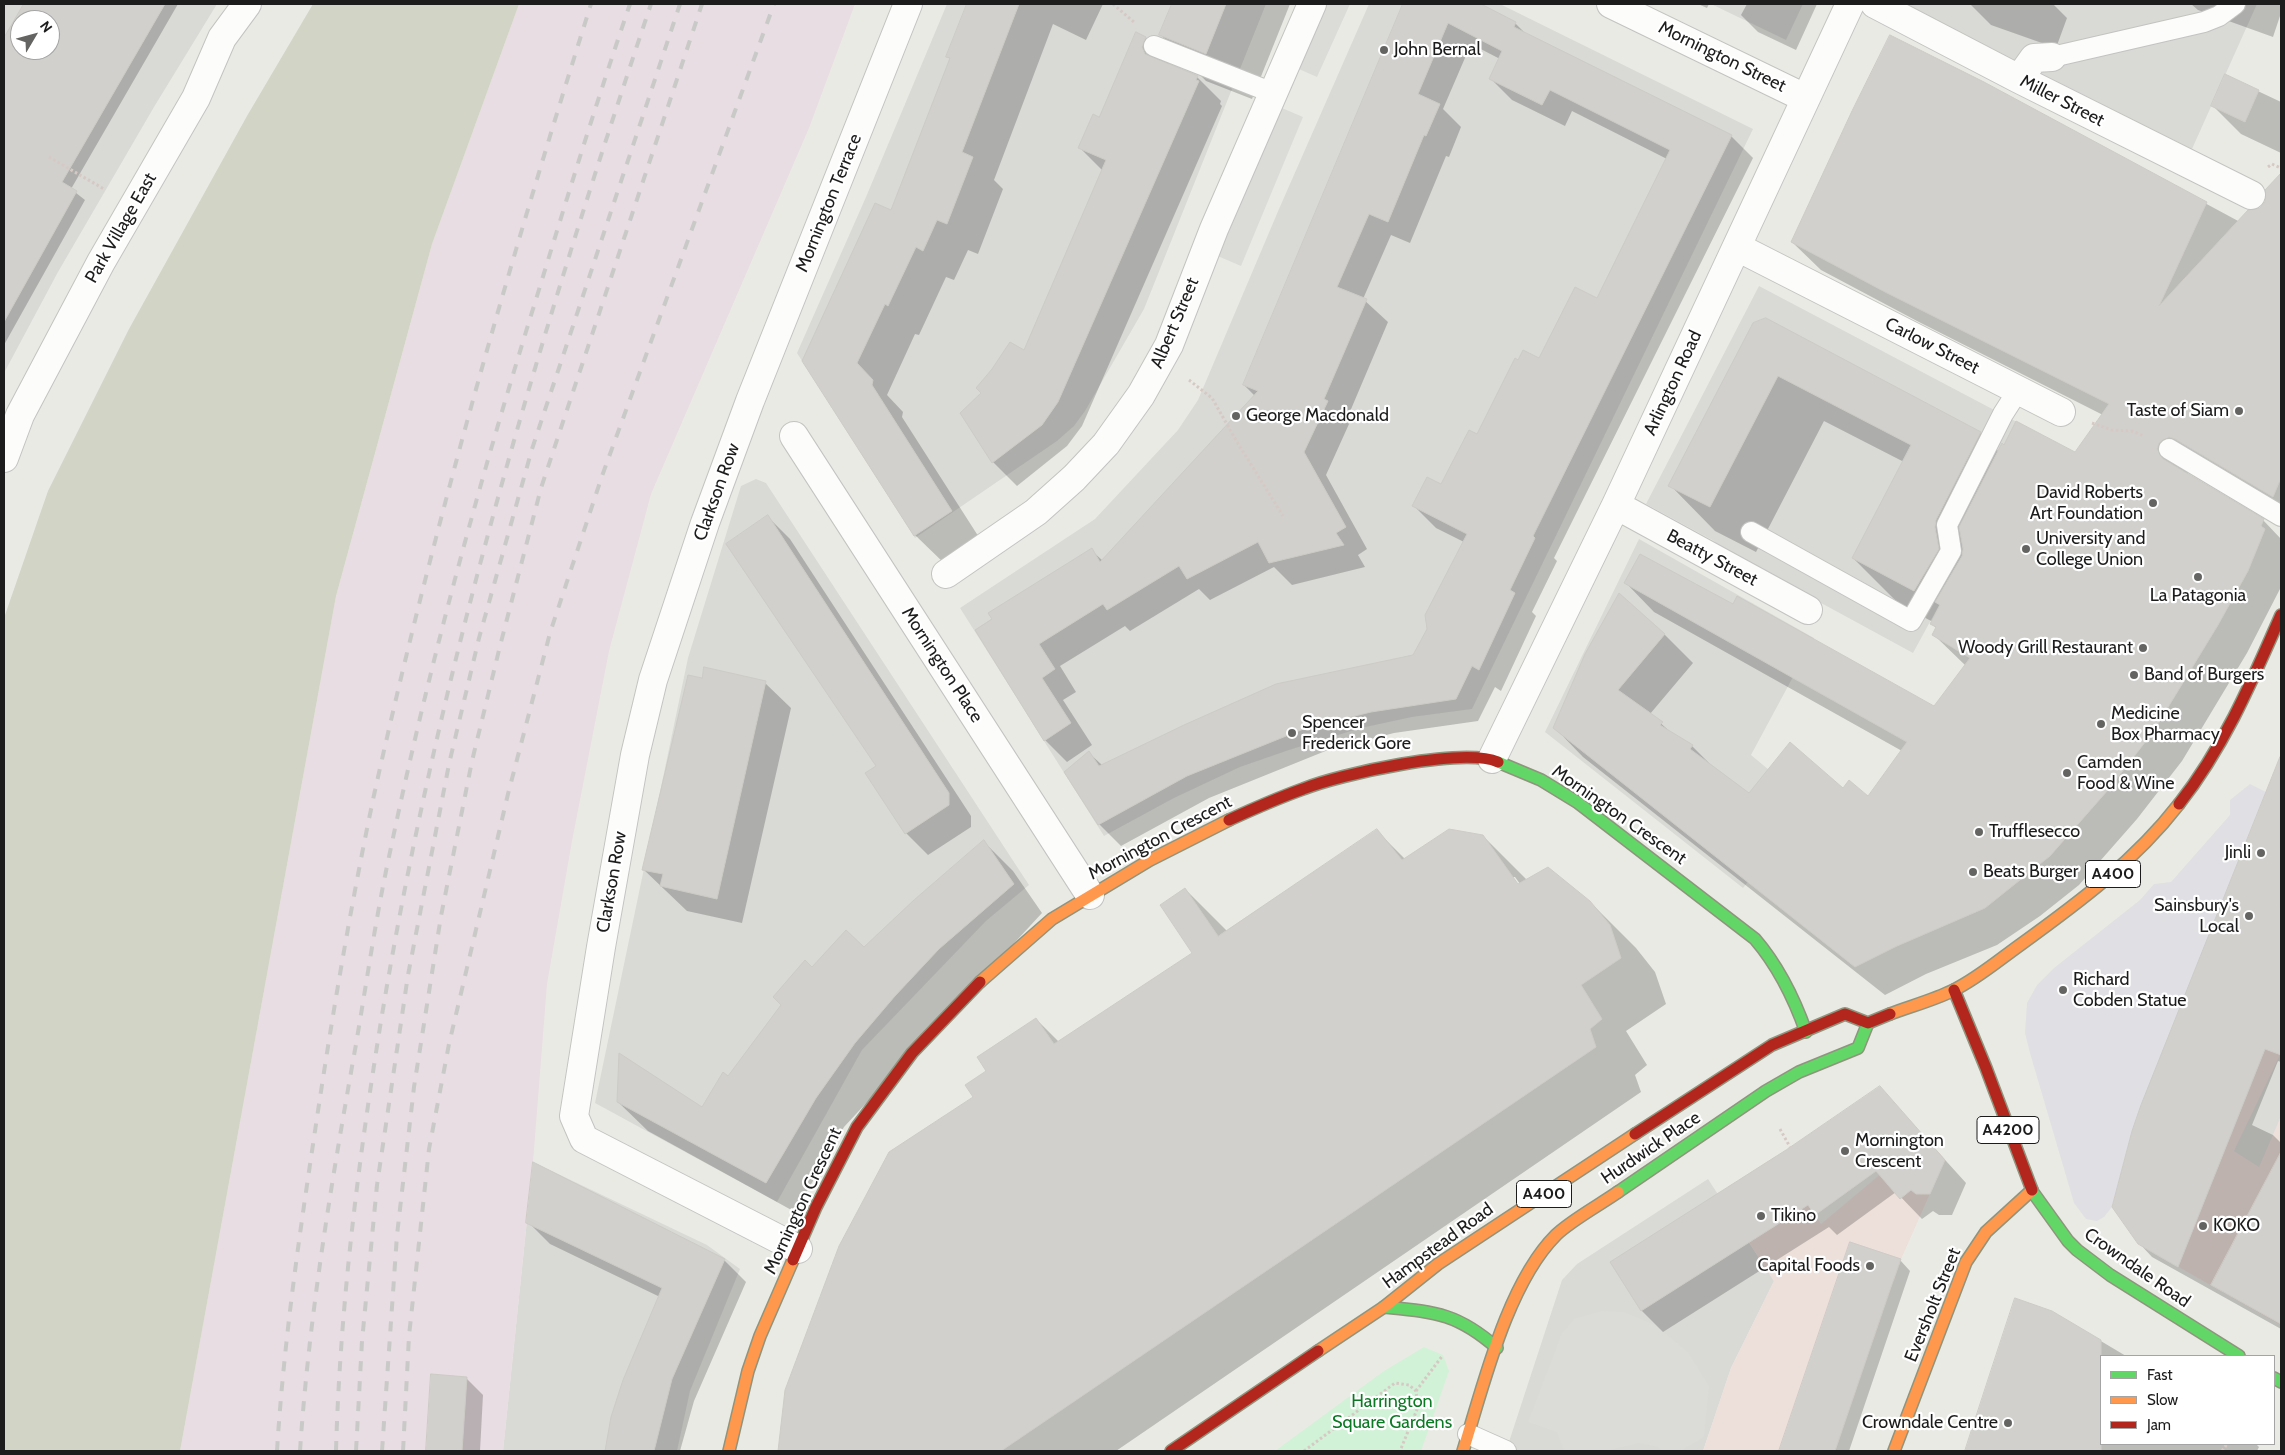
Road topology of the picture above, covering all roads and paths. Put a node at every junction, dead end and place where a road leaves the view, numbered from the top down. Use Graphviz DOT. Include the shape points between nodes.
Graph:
graph roads {
  1 [pos="247,4"];
  2 [pos="908,4"];
  3 [pos="1312,4"];
  4 [pos="1610,4"];
  5 [pos="1850,4"];
  6 [pos="1875,4"];
  7 [pos="2235,4"];
  8 [pos="1154,46"];
  9 [pos="2052,57"];
  10 [pos="2019,79"];
  11 [pos="1273,92"];
  12 [pos="1806,98"];
  13 [pos="49,157"];
  14 [pos="2251,195"];
  15 [pos="133,206"];
  16 [pos="1737,247"];
  17 [pos="1162,359"];
  18 [pos="2018,389"];
  19 [pos="750,401"];
  20 [pos="12,411"];
  21 [pos="2061,412"];
  22 [pos="794,436"];
  23 [pos="2147,438"];
  24 [pos="2169,449"];
  25 [pos="4,458"];
  26 [pos="1616,505"];
  27 [pos="1283,516"];
  28 [pos="2281,516"];
  29 [pos="1751,532"];
  30 [pos="946,574"];
  31 [pos="1808,610"];
  32 [pos="2281,615"];
  33 [pos="1492,760"];
  34 [pos="1090,895"];
  35 [pos="1954,990"];
  36 [pos="1868,1023"];
  37 [pos="1806,1032"];
  38 [pos="1780,1129"];
  39 [pos="1790,1147"];
  40 [pos="2032,1191"];
  41 [pos="798,1248"];
  42 [pos="1384,1306"];
  43 [pos="1497,1348"];
  44 [pos="1443,1354"];
  45 [pos="2237,1355"];
  46 [pos="1416,1391"];
  47 [pos="1466,1443"];
  48 [pos="729,1451"];
  49 [pos="1171,1451"];
  50 [pos="1304,1451"];
  51 [pos="1400,1451"];
  52 [pos="1506,1451"];
  53 [pos="1894,1451"];
  1 -- 15 [label="street, Park Village East" via="222,38 196,98"];
  2 -- 19 [label="street, Mornington Terrace"];
  3 -- 11 [label="street, Albert Street"];
  4 -- 12 [label="street, Mornington Street"];
  5 -- 12 [label="street, Arlington Road"];
  6 -- 10 [label="street, Miller Street"];
  7 -- 9 [label="lane" via="2204,22"];
  8 -- 11 [label="lane"];
  9 -- 10 [label="street" via="2034,58"];
  10 -- 14 [label="street, Miller Street"];
  11 -- 17 [label="street, Albert Street"];
  12 -- 16 [label="street, Arlington Road"];
  13 -- 15 [label="path"];
  15 -- 20 [label="street, Park Village East"];
  16 -- 18 [label="street, Carlow Street"];
  16 -- 26 [label="street, Arlington Road"];
  17 -- 27 [label="path" via="1212,398"];
  17 -- 30 [label="street, Albert Street" via="1106,444 1074,478 1036,512"];
  18 -- 21 [label="street, Carlow Street"];
  18 -- 29 [label="lane" via="1947,525 1951,552 1911,621"];
  19 -- 41 [label="street, Clarkson Row" via="704,523 649,699 635,755 574,1116 584,1139"];
  20 -- 25 [label="street, Park Village East"];
  21 -- 23 [label="path"];
  22 -- 34 [label="street, Mornington Place"];
  24 -- 28 [label="lane"];
  26 -- 31 [label="street, Beatty Street"];
  26 -- 33 [label="street, Arlington Road"];
  32 -- 35 [label="main road, A400" via="2234,720 2193,787 2157,833 2130,860 2049,924"];
  33 -- 34 [label="main road, Mornington Crescent" via="1464,756 1433,759 1304,788 1212,827"];
  33 -- 37 [label="main road, Mornington Crescent" via="1542,780 1577,802 1756,940 1774,961 1793,994"];
  34 -- 41 [label="main road, Mornington Crescent" via="1052,919 991,970 912,1053 857,1127"];
  35 -- 36 [label="main road, A400"];
  35 -- 40 [label="main road, A4200"];
  36 -- 37 [label="main road, Hampstead Road / A400" via="1845,1014"];
  36 -- 43 [label="main road, Hurdwick Place" via="1858,1048 1799,1072 1766,1091 1556,1235 1539,1254 1520,1286"];
  37 -- 42 [label="main road, Hampstead Road / A400" via="1772,1046 1685,1101 1438,1264"];
  38 -- 39 [label="path"];
  40 -- 45 [label="main road, Crowndale Road" via="2077,1250 2110,1275"];
  40 -- 53 [label="main road, Eversholt Street" via="1986,1232 1966,1262"];
  41 -- 48 [label="main road, Mornington Crescent" via="748,1371"];
  42 -- 43 [label="main road" via="1432,1312 1461,1322 1475,1329"];
  42 -- 49 [label="main road, Hampstead Road / A400"];
  43 -- 47 [label="main road, Hurdwick Place"];
  44 -- 46 [label="path"];
  46 -- 50 [label="path" via="1409,1385 1395,1383"];
  46 -- 51 [label="path" via="1418,1407"];
  47 -- 52 [label="lane"];
}
